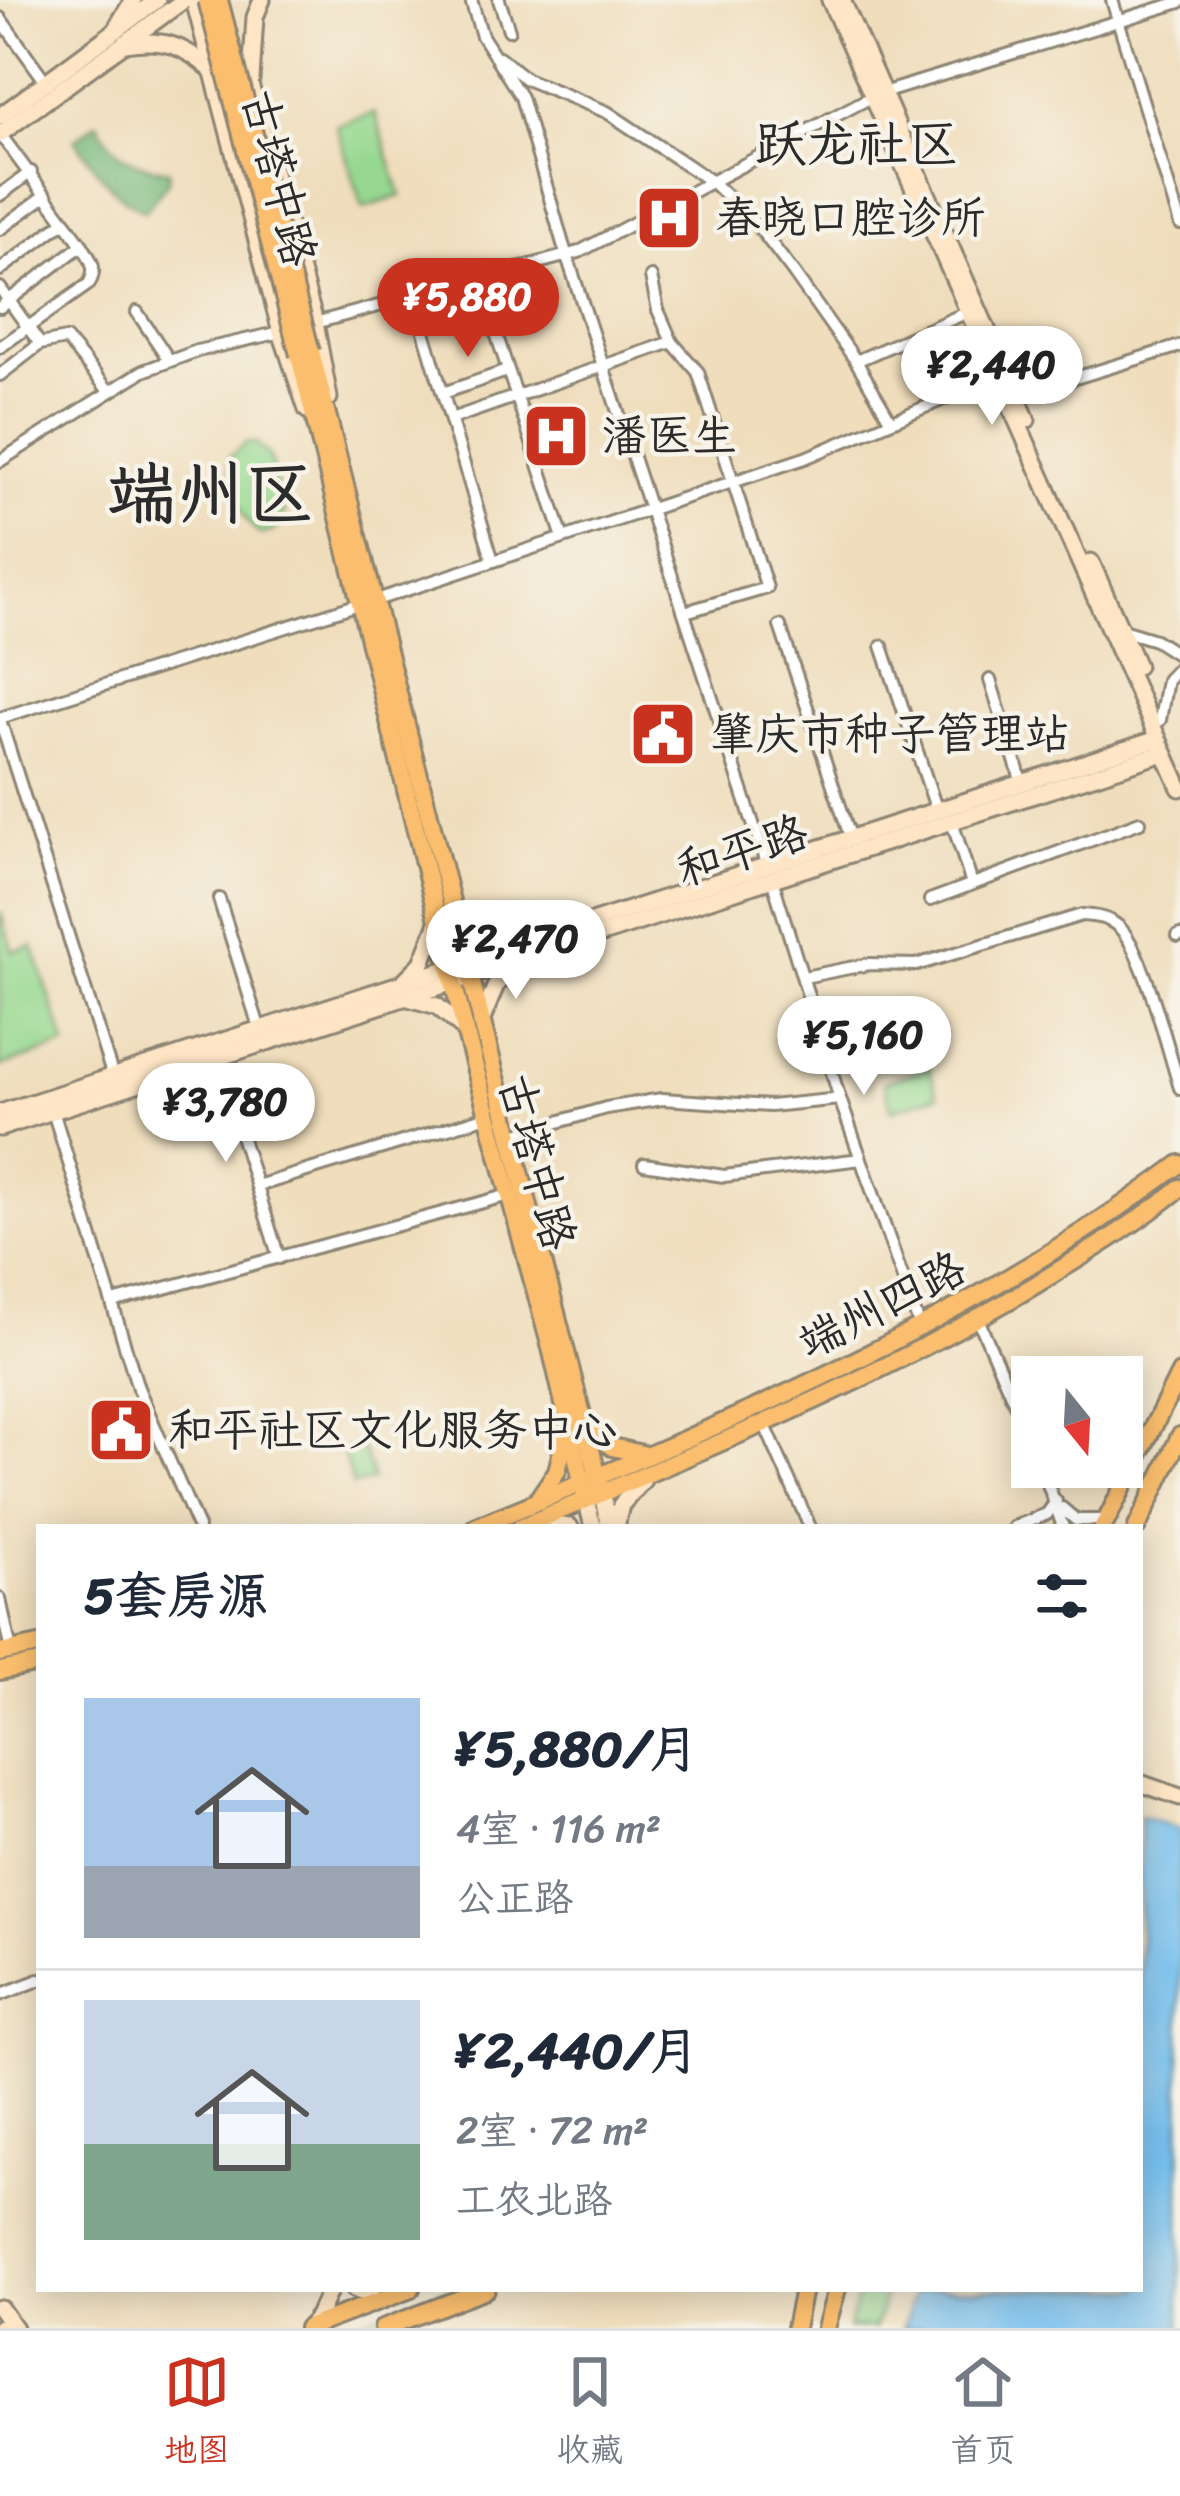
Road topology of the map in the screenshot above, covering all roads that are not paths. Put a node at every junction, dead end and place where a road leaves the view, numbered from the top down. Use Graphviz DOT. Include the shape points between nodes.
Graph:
graph roads {
  1 [pos="134,0"];
  2 [pos="157,0"];
  3 [pos="184,0"];
  4 [pos="194,0"];
  5 [pos="207,0"];
  6 [pos="223,0"];
  7 [pos="262,0"];
  8 [pos="471,0"];
  9 [pos="499,0"];
  10 [pos="830,0"];
  11 [pos="842,0"];
  12 [pos="1112,0"];
  13 [pos="1180,2"];
  14 [pos="0,18"];
  15 [pos="1118,21"];
  16 [pos="509,30"];
  17 [pos="117,38"];
  18 [pos="487,46"];
  19 [pos="214,72"];
  20 [pos="46,82"];
  21 [pos="251,88"];
  22 [pos="220,94"];
  23 [pos="879,94"];
  24 [pos="0,116"];
  25 [pos="0,134"];
  26 [pos="32,172"];
  27 [pos="712,182"];
  28 [pos="0,195"];
  29 [pos="46,195"];
  30 [pos="65,220"];
  31 [pos="1180,224"];
  32 [pos="0,229"];
  33 [pos="82,245"];
  34 [pos="567,256"];
  35 [pos="0,270"];
  36 [pos="518,271"];
  37 [pos="651,277"];
  38 [pos="0,288"];
  39 [pos="414,298"];
  40 [pos="5,303"];
  41 [pos="137,312"];
  42 [pos="968,312"];
  43 [pos="315,323"];
  44 [pos="28,324"];
  45 [pos="281,332"];
  46 [pos="672,342"];
  47 [pos="40,344"];
  48 [pos="1180,346"];
  49 [pos="0,347"];
  50 [pos="305,354"];
  51 [pos="169,360"];
  52 [pos="856,361"];
  53 [pos="604,365"];
  54 [pos="507,371"];
  55 [pos="1,372"];
  56 [pos="996,377"];
  57 [pos="109,391"];
  58 [pos="443,393"];
  59 [pos="514,396"];
  60 [pos="1016,396"];
  61 [pos="451,418"];
  62 [pos="891,421"];
  63 [pos="326,440"];
  64 [pos="0,461"];
  65 [pos="735,481"];
  66 [pos="652,509"];
  67 [pos="563,538"];
  68 [pos="494,561"];
  69 [pos="366,602"];
  70 [pos="685,612"];
  71 [pos="780,626"];
  72 [pos="1122,630"];
  73 [pos="882,646"];
  74 [pos="1180,656"];
  75 [pos="1180,666"];
  76 [pos="990,680"];
  77 [pos="0,719"];
  78 [pos="1160,721"];
  79 [pos="1161,746"];
  80 [pos="1180,766"];
  81 [pos="1022,783"];
  82 [pos="1180,788"];
  83 [pos="937,811"];
  84 [pos="952,822"];
  85 [pos="1140,822"];
  86 [pos="851,838"];
  87 [pos="769,872"];
  88 [pos="972,884"];
  89 [pos="220,899"];
  90 [pos="930,900"];
  91 [pos="448,917"];
  92 [pos="524,953"];
  93 [pos="461,974"];
  94 [pos="804,977"];
  95 [pos="403,992"];
  96 [pos="472,1028"];
  97 [pos="260,1030"];
  98 [pos="217,1058"];
  99 [pos="113,1077"];
  100 [pos="1180,1088"];
  101 [pos="840,1099"];
  102 [pos="53,1111"];
  103 [pos="0,1113"];
  104 [pos="488,1116"];
  105 [pos="0,1128"];
  106 [pos="510,1136"];
  107 [pos="861,1159"];
  108 [pos="644,1164"];
  109 [pos="1180,1164"];
  110 [pos="257,1186"];
  111 [pos="1176,1194"];
  112 [pos="509,1196"];
  113 [pos="279,1258"];
  114 [pos="113,1302"];
  115 [pos="978,1318"];
  116 [pos="921,1330"];
  117 [pos="558,1350"];
  118 [pos="1180,1373"];
  119 [pos="819,1388"];
  120 [pos="1011,1394"];
  121 [pos="764,1424"];
  122 [pos="578,1425"];
  123 [pos="1180,1436"];
  124 [pos="1143,1446"];
  125 [pos="650,1463"];
  126 [pos="592,1488"];
  127 [pos="1051,1488"];
  128 [pos="1122,1488"];
  129 [pos="1140,1488"];
  130 [pos="1150,1499"];
  131 [pos="1056,1501"];
  132 [pos="533,1504"];
  133 [pos="1105,1523"];
  134 [pos="197,1524"];
  135 [pos="483,1524"];
  136 [pos="528,1524"];
  137 [pos="593,1524"];
  138 [pos="611,1524"];
  139 [pos="614,1524"];
  140 [pos="809,1524"];
  141 [pos="1022,1524"];
  142 [pos="1062,1524"];
  143 [pos="1138,1524"];
  144 [pos="0,1599"];
  145 [pos="36,1646"];
  146 [pos="6,1652"];
  147 [pos="36,1664"];
  148 [pos="0,1671"];
  149 [pos="1143,1784"];
  150 [pos="1143,1794"];
  151 [pos="1180,1797"];
  152 [pos="1180,1807"];
  153 [pos="36,1981"];
  154 [pos="0,1996"];
  155 [pos="329,2292"];
  156 [pos="361,2292"];
  157 [pos="403,2292"];
  158 [pos="473,2292"];
  159 [pos="802,2292"];
  160 [pos="836,2292"];
  161 [pos="382,2300"];
  162 [pos="0,2308"];
  163 [pos="14,2328"];
  164 [pos="308,2328"];
  165 [pos="383,2328"];
  166 [pos="796,2328"];
  167 [pos="826,2328"];
  1 -- 17 [label="main road"];
  2 -- 17 [label="main road"];
  3 -- 17 [label="main road"];
  4 -- 19 [label="main road, 古塔中路"];
  5 -- 50 [label="main road, bridge"];
  6 -- 21 [label="main road, 古塔中路"];
  6 -- 50 [label="main road, bridge"];
  7 -- 21 [label="main road"];
  8 -- 18 [label="street"];
  9 -- 16 [label="street"];
  10 -- 23 [label="main road"];
  11 -- 23 [label="main road"];
  12 -- 15 [label="street"];
  13 -- 15 [label="street"];
  14 -- 20 [label="street"];
  15 -- 23 [label="street"];
  15 -- 31 [label="street"];
  17 -- 19 [label="main road" via="173,44"];
  17 -- 20 [label="main road"];
  17 -- 25 [label="main road"];
  18 -- 27 [label="street" via="526,79 607,112"];
  18 -- 34 [label="street" via="521,97"];
  19 -- 22 [label="main road, 古塔中路"];
  20 -- 24 [label="main road"];
  21 -- 22 [label="main road"];
  21 -- 43 [label="main road, 古塔中路"];
  22 -- 45 [label="main road, 古塔中路"];
  23 -- 27 [label="street"];
  23 -- 42 [label="main road"];
  23 -- 60 [label="main road"];
  25 -- 26 [label="street"];
  26 -- 28 [label="street"];
  26 -- 29 [label="street"];
  27 -- 34 [label="street"];
  27 -- 52 [label="street" via="758,226"];
  29 -- 30 [label="street"];
  29 -- 32 [label="street"];
  30 -- 33 [label="street"];
  30 -- 35 [label="street"];
  33 -- 40 [label="street"];
  33 -- 44 [label="street" via="94,265 89,284"];
  34 -- 36 [label="street"];
  34 -- 53 [label="street"];
  36 -- 39 [label="street"];
  36 -- 54 [label="street" via="530,306 491,318"];
  37 -- 46 [label="street"];
  38 -- 40 [label="street"];
  39 -- 43 [label="street"];
  39 -- 58 [label="street"];
  40 -- 44 [label="street"];
  41 -- 51 [label="street"];
  42 -- 52 [label="street"];
  42 -- 56 [label="main road"];
  43 -- 63 [label="main road, 古塔中路" via="326,370"];
  44 -- 47 [label="street"];
  44 -- 49 [label="street"];
  45 -- 51 [label="street"];
  45 -- 63 [label="main road, 古塔中路" via="294,379"];
  46 -- 53 [label="street"];
  46 -- 65 [label="street" via="698,372"];
  47 -- 55 [label="street"];
  47 -- 57 [label="street" via="66,339"];
  48 -- 60 [label="street"];
  50 -- 63 [label="main road, 古塔中路"];
  51 -- 57 [label="street"];
  52 -- 62 [label="street"];
  53 -- 59 [label="street"];
  53 -- 66 [label="street"];
  54 -- 58 [label="street"];
  54 -- 59 [label="street"];
  56 -- 62 [label="street"];
  56 -- 79 [label="main road"];
  57 -- 64 [label="street"];
  58 -- 61 [label="street"];
  59 -- 61 [label="street"];
  59 -- 67 [label="street"];
  60 -- 72 [label="main road"];
  61 -- 68 [label="street"];
  62 -- 65 [label="street"];
  63 -- 69 [label="main road, 古塔中路"];
  65 -- 66 [label="street"];
  65 -- 70 [label="street" via="767,588"];
  66 -- 67 [label="street"];
  66 -- 70 [label="street"];
  67 -- 68 [label="street"];
  68 -- 69 [label="street"];
  69 -- 77 [label="street"];
  69 -- 91 [label="main road, 古塔中路"];
  70 -- 87 [label="street"];
  71 -- 86 [label="street"];
  72 -- 74 [label="street"];
  72 -- 78 [label="main road"];
  73 -- 83 [label="street"];
  75 -- 78 [label="street" via="1167,680"];
  76 -- 81 [label="street"];
  77 -- 99 [label="street"];
  78 -- 80 [label="main road"];
  79 -- 81 [label="main road, 和平路"];
  79 -- 82 [label="main road"];
  79 -- 84 [label="main road, 和平路"];
  81 -- 83 [label="main road, 和平路"];
  83 -- 86 [label="main road, 和平路"];
  84 -- 87 [label="main road, 和平路"];
  84 -- 88 [label="street"];
  85 -- 88 [label="street"];
  86 -- 87 [label="main road, 和平路"];
  87 -- 92 [label="main road, 和平路"];
  87 -- 94 [label="street"];
  88 -- 90 [label="street"];
  89 -- 97 [label="street"];
  91 -- 92 [label="main road" via="481,943"];
  91 -- 93 [label="main road, 古塔中路"];
  91 -- 95 [label="main road"];
  92 -- 93 [label="main road, 和平路"];
  92 -- 96 [label="main road"];
  93 -- 95 [label="main road, 和平路"];
  93 -- 96 [label="main road, 古塔中路"];
  94 -- 100 [label="street" via="868,964 916,965 1082,915 1107,919 1135,953"];
  94 -- 101 [label="street"];
  95 -- 96 [label="main road"];
  95 -- 97 [label="main road, 和平路"];
  95 -- 98 [label="main road, 和平路"];
  96 -- 104 [label="main road, 古塔中路"];
  96 -- 106 [label="main road, 古塔中路"];
  97 -- 99 [label="main road, 和平路"];
  98 -- 102 [label="main road, 和平路"];
  98 -- 110 [label="street"];
  99 -- 103 [label="main road, 和平路"];
  101 -- 106 [label="street" via="770,1106 662,1099"];
  101 -- 107 [label="street"];
  102 -- 105 [label="main road, 和平路"];
  102 -- 114 [label="street"];
  104 -- 110 [label="street"];
  104 -- 112 [label="main road, 古塔中路"];
  106 -- 117 [label="main road, 古塔中路"];
  107 -- 108 [label="street" via="724,1176"];
  107 -- 116 [label="street"];
  109 -- 116 [label="main road, 端州四路" via="1058,1250"];
  110 -- 113 [label="street"];
  111 -- 115 [label="main road, 端州四路"];
  112 -- 113 [label="street"];
  112 -- 117 [label="main road, 古塔中路"];
  113 -- 114 [label="street"];
  114 -- 134 [label="street" via="137,1388"];
  115 -- 119 [label="main road, 端州四路"];
  115 -- 120 [label="street"];
  116 -- 119 [label="main road, 端州四路"];
  117 -- 122 [label="main road, 古塔中路"];
  118 -- 124 [label="main road"];
  119 -- 121 [label="main road, 端州四路"];
  119 -- 125 [label="main road, 端州四路"];
  121 -- 125 [label="main road, 端州四路"];
  121 -- 140 [label="street"];
  122 -- 125 [label="main road"];
  122 -- 126 [label="main road, 古塔中路"];
  122 -- 132 [label="main road"];
  123 -- 130 [label="main road"];
  125 -- 126 [label="main road, 端州四路"];
  125 -- 139 [label="main road"];
  126 -- 132 [label="main road"];
  126 -- 136 [label="main road"];
  126 -- 137 [label="main road"];
  126 -- 138 [label="main road"];
  127 -- 131 [label="street"];
  128 -- 133 [label="main road"];
  129 -- 130 [label="main road"];
  130 -- 143 [label="main road"];
  131 -- 133 [label="street" via="1076,1520"];
  131 -- 141 [label="street"];
  131 -- 142 [label="street"];
  132 -- 135 [label="main road"];
  144 -- 146 [label="street"];
  145 -- 146 [label="main road"];
  147 -- 148 [label="main road"];
  149 -- 151 [label="main road"];
  150 -- 152 [label="main road"];
  153 -- 154 [label="street"];
  155 -- 164 [label="main road"];
  156 -- 161 [label="main road"];
  157 -- 161 [label="main road"];
  158 -- 165 [label="main road"];
  159 -- 166 [label="main road"];
  160 -- 167 [label="main road"];
  161 -- 164 [label="main road"];
  162 -- 163 [label="main road"];
}
